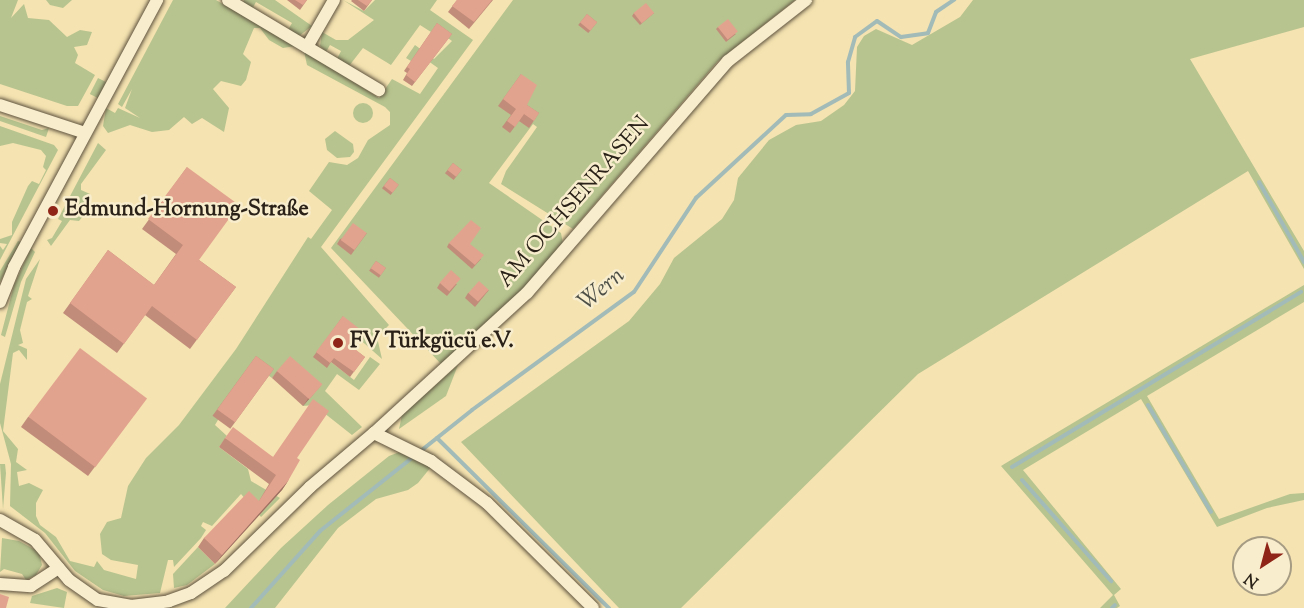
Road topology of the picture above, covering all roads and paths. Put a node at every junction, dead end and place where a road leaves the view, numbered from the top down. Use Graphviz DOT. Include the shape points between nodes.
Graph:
graph roads {
  1 [pos="157,0"];
  2 [pos="228,0"];
  3 [pos="334,0"];
  4 [pos="806,0"];
  5 [pos="307,46"];
  6 [pos="379,90"];
  7 [pos="0,105"];
  8 [pos="85,133"];
  9 [pos="0,302"];
  10 [pos="374,433"];
  11 [pos="0,520"];
  12 [pos="59,568"];
  13 [pos="0,584"];
  14 [pos="592,608"];
  1 -- 8 [label="street"];
  2 -- 5 [label="street"];
  3 -- 5 [label="street"];
  4 -- 10 [label="street, AM OCHSENRASEN" via="729,61 527,293"];
  5 -- 6 [label="street"];
  7 -- 8 [label="street"];
  8 -- 9 [label="street" via="14,267"];
  10 -- 12 [label="street, AM OCHSENRASEN" via="310,487 224,571 191,593 147,605 112,603 81,590"];
  10 -- 14 [label="street" via="430,461 501,515"];
  11 -- 12 [label="street, AM OCHSENRASEN" via="35,540"];
  12 -- 13 [label="street" via="31,586"];
}
